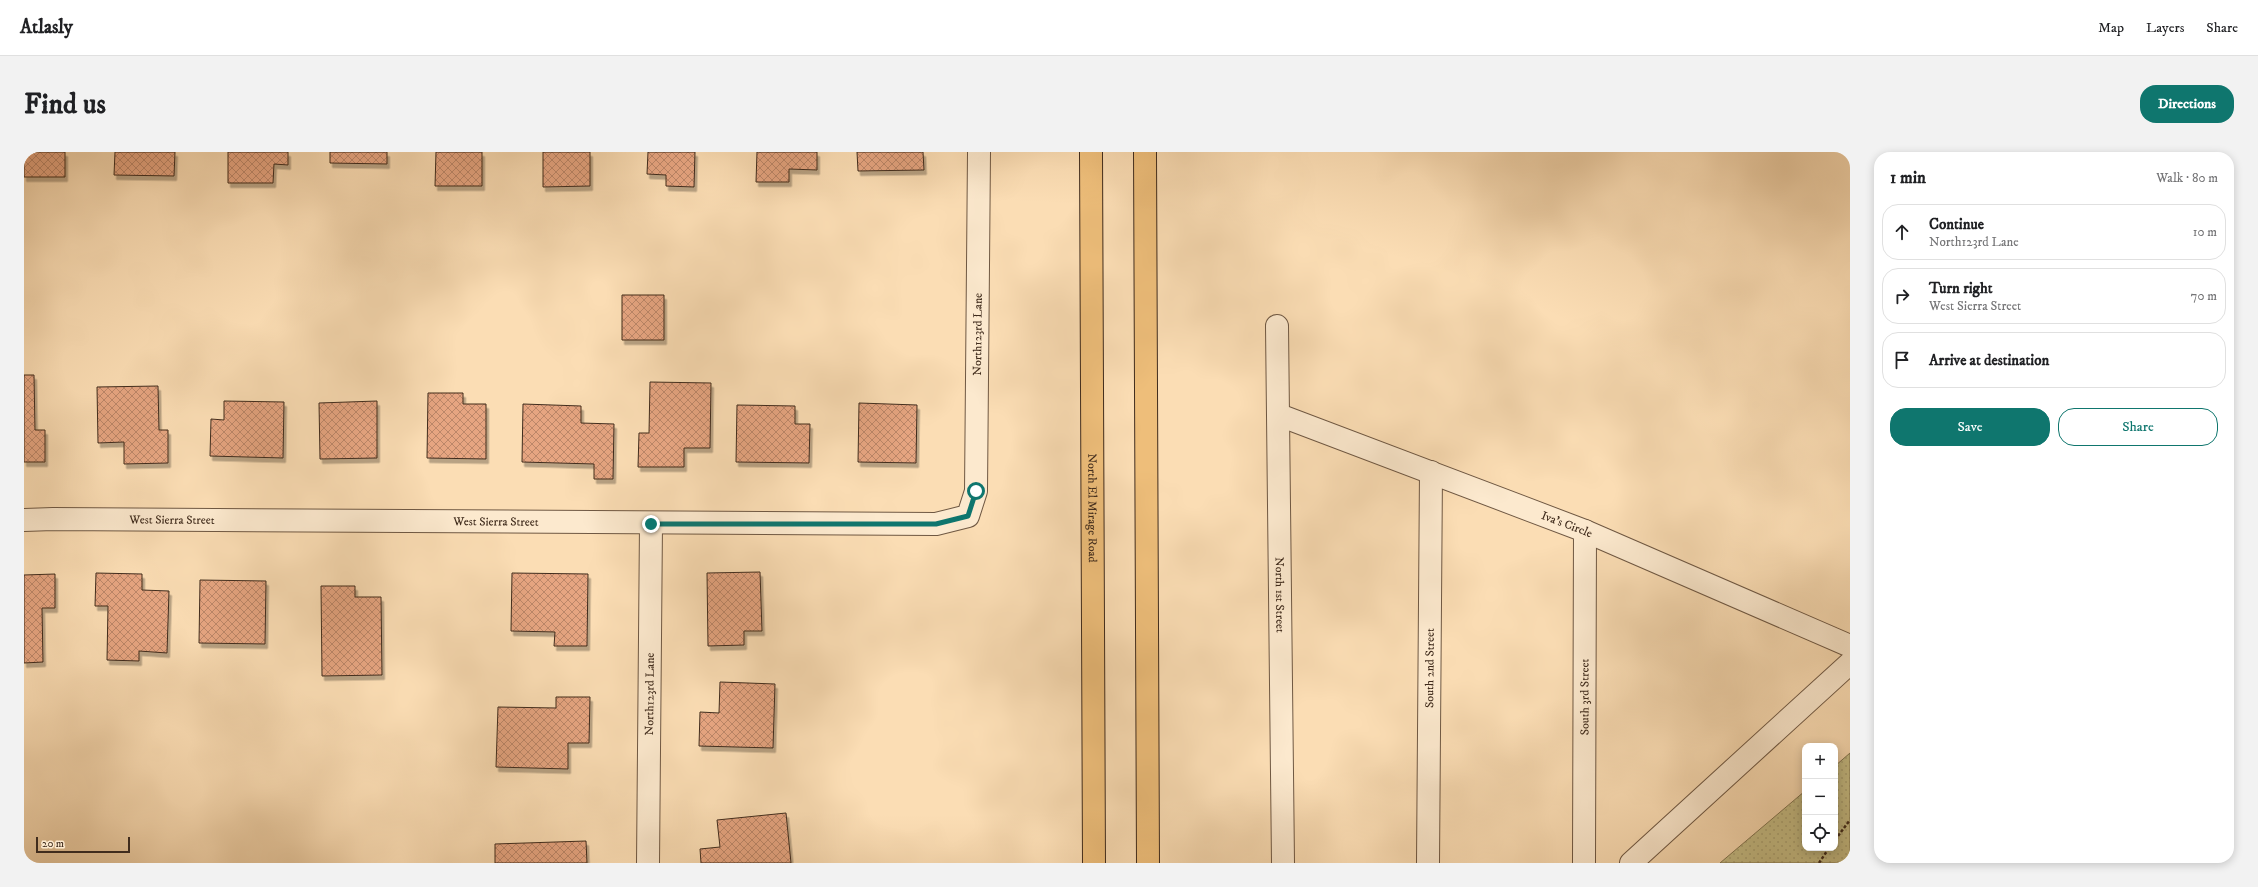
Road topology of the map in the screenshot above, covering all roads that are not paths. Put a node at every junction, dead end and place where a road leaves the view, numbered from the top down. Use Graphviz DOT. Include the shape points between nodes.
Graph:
graph roads {
  1 [pos="979,152"];
  2 [pos="1091,152"];
  3 [pos="1145,152"];
  4 [pos="1277,326"];
  5 [pos="1280,415"];
  6 [pos="1431,472"];
  7 [pos="968,516"];
  8 [pos="24,520"];
  9 [pos="651,524"];
  10 [pos="1586,531"];
  11 [pos="1850,646"];
  12 [pos="1850,663"];
  13 [pos="648,863"];
  14 [pos="1094,863"];
  15 [pos="1148,863"];
  16 [pos="1283,863"];
  17 [pos="1428,863"];
  18 [pos="1584,863"];
  19 [pos="1632,863"];
  1 -- 7 [label="street, North123rd Lane" via="976,491"];
  2 -- 14 [label="main road, North El Mirage Road"];
  3 -- 15 [label="main road"];
  4 -- 5 [label="street, North 1st Street"];
  5 -- 6 [label="street, Iva's Circle"];
  5 -- 16 [label="street, North 1st Street"];
  6 -- 10 [label="street, Iva's Circle"];
  6 -- 17 [label="street, South 2nd Street"];
  7 -- 9 [label="street, West Sierra Street" via="936,524"];
  8 -- 9 [label="street, West Sierra Street"];
  9 -- 13 [label="street, North123rd Lane"];
  10 -- 11 [label="street, Iva's Circle"];
  10 -- 18 [label="street, South 3rd Street"];
  12 -- 19 [label="street"];
}
